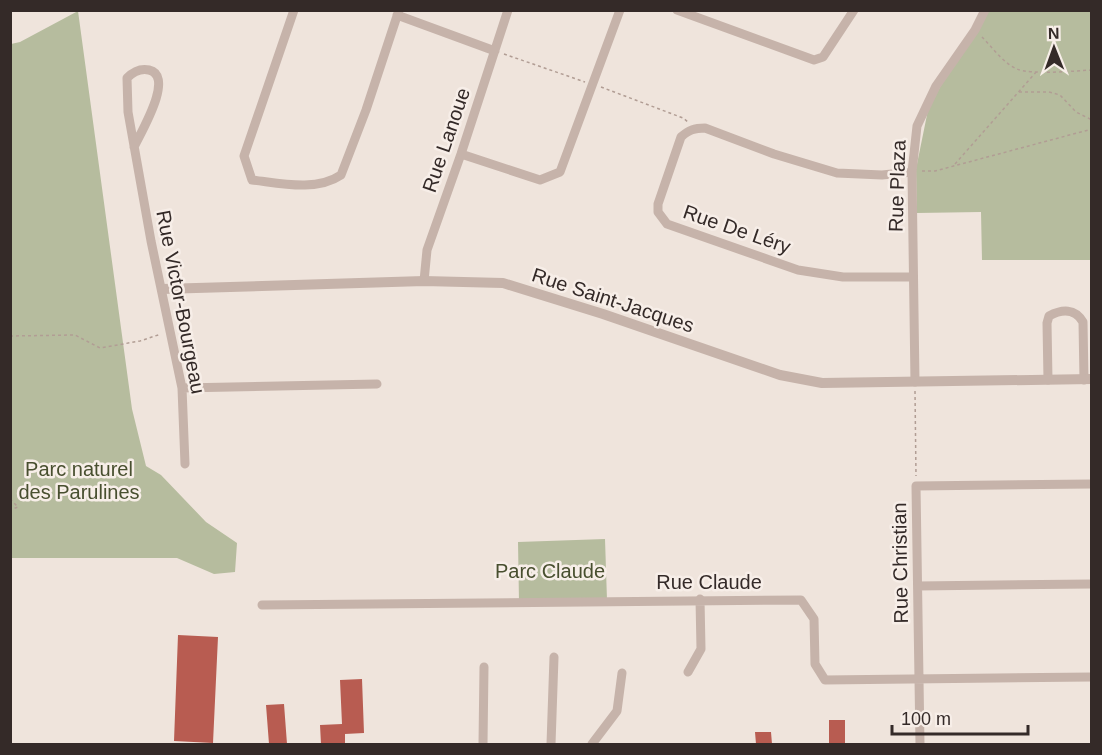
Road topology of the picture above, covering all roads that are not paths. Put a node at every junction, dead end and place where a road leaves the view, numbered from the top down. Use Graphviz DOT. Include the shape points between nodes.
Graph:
graph roads {
  1 [pos="294,10"];
  2 [pos="508,10"];
  3 [pos="620,10"];
  4 [pos="677,10"];
  5 [pos="854,10"];
  6 [pos="985,10"];
  7 [pos="398,13"];
  8 [pos="495,51"];
  9 [pos="134,147"];
  10 [pos="461,154"];
  11 [pos="912,172"];
  12 [pos="913,277"];
  13 [pos="424,281"];
  14 [pos="162,289"];
  15 [pos="1048,380"];
  16 [pos="1088,380"];
  17 [pos="915,382"];
  18 [pos="377,384"];
  19 [pos="182,388"];
  20 [pos="185,464"];
  21 [pos="1092,484"];
  22 [pos="1092,584"];
  23 [pos="918,586"];
  24 [pos="700,599"];
  25 [pos="262,604"];
  26 [pos="554,657"];
  27 [pos="484,667"];
  28 [pos="688,672"];
  29 [pos="622,673"];
  30 [pos="1092,677"];
  31 [pos="919,680"];
  32 [pos="483,744"];
  33 [pos="551,744"];
  34 [pos="592,744"];
  35 [pos="920,744"];
  1 -- 7 [label="street" via="244,156 252,180 299,185 324,183 340,175"];
  2 -- 8 [label="street, Rue Lanoue"];
  3 -- 10 [label="street" via="560,172 540,180"];
  4 -- 5 [label="street" via="814,60 823,57"];
  6 -- 11 [label="street, Rue Plaza" via="936,86 917,126"];
  7 -- 8 [label="street"];
  8 -- 10 [label="street, Rue Lanoue"];
  9 -- 9 [label="street, Rue Victor-Bourgeau" via="127,78 133,72 151,70 156,74 160,91"];
  9 -- 14 [label="street, Rue Victor-Bourgeau"];
  10 -- 13 [label="street, Rue Lanoue" via="427,250"];
  11 -- 12 [label="street, Rue Plaza"];
  11 -- 12 [label="street, Rue De Léry" via="837,173 696,128 681,137 658,212 667,224 798,270 843,277"];
  12 -- 17 [label="street, Rue Plaza"];
  13 -- 14 [label="street, Rue Saint-Jacques"];
  13 -- 17 [label="street, Rue Saint-Jacques" via="503,283 780,375 822,383"];
  14 -- 19 [label="street, Rue Victor-Bourgeau"];
  15 -- 16 [label="street, Rue Saint-Jacques"];
  15 -- 16 [label="street, Rue Saint-Jacques" via="1047,323 1049,316 1068,310 1083,322"];
  15 -- 17 [label="street, Rue Saint-Jacques"];
  18 -- 19 [label="street"];
  19 -- 20 [label="street, Rue Victor-Bourgeau"];
  21 -- 23 [label="street, Rue Christian" via="916,486"];
  22 -- 23 [label="street"];
  23 -- 31 [label="street, Rue Christian"];
  24 -- 25 [label="street, Rue Claude"];
  24 -- 28 [label="street" via="701,648"];
  24 -- 31 [label="street, Rue Claude" via="801,600 814,619 815,664 825,680"];
  26 -- 33 [label="street"];
  27 -- 32 [label="street"];
  29 -- 34 [label="street" via="616,711"];
  30 -- 31 [label="street, Rue Claude"];
  31 -- 35 [label="street, Rue Christian"];
}
